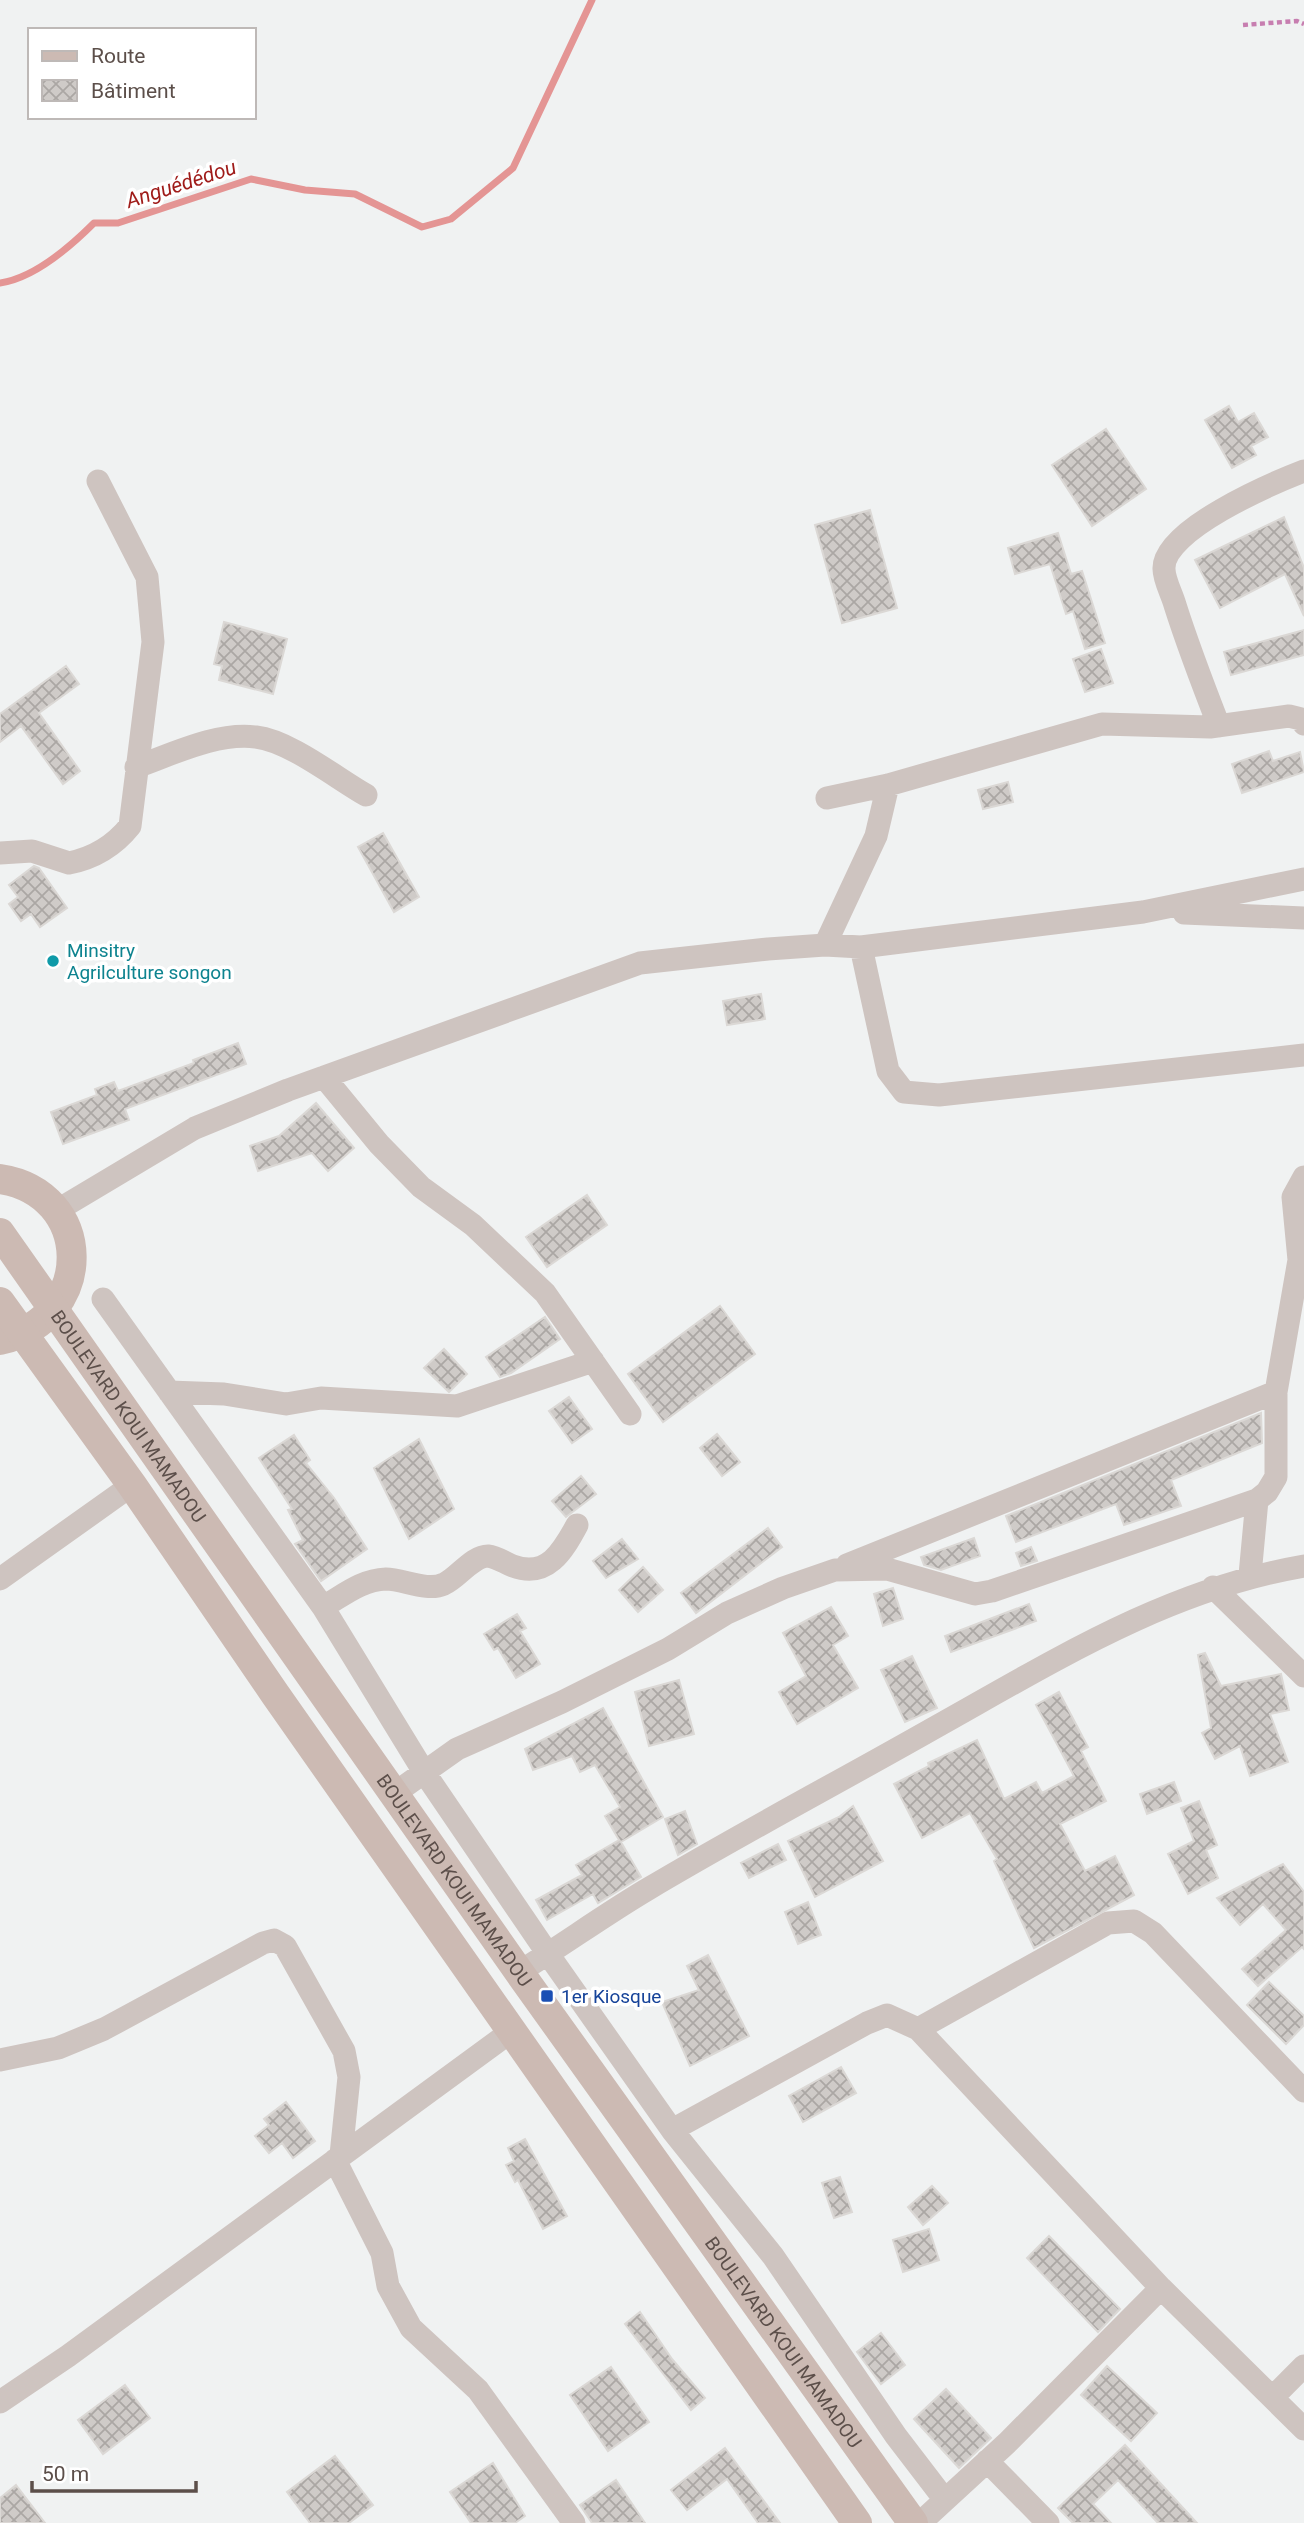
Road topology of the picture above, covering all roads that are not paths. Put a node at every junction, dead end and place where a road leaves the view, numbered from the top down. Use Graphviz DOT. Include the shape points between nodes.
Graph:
graph roads {
  1 [pos="1304,471"];
  2 [pos="98,481"];
  3 [pos="1304,724"];
  4 [pos="1219,726"];
  5 [pos="136,766"];
  6 [pos="888,785"];
  7 [pos="366,795"];
  8 [pos="827,798"];
  9 [pos="0,853"];
  10 [pos="1304,879"];
  11 [pos="1143,912"];
  12 [pos="1304,918"];
  13 [pos="825,945"];
  14 [pos="861,947"];
  15 [pos="1304,1055"];
  16 [pos="324,1077"];
  17 [pos="1304,1177"];
  18 [pos="0,1178"];
  19 [pos="56,1211"];
  20 [pos="0,1233"];
  21 [pos="103,1299"];
  22 [pos="0,1302"];
  23 [pos="55,1310"];
  24 [pos="11,1338"];
  25 [pos="593,1361"];
  26 [pos="169,1392"];
  27 [pos="1276,1392"];
  28 [pos="629,1414"];
  29 [pos="132,1485"];
  30 [pos="1257,1500"];
  31 [pos="577,1525"];
  32 [pos="1304,1566"];
  33 [pos="835,1570"];
  34 [pos="1250,1575"];
  35 [pos="0,1579"];
  36 [pos="1213,1587"];
  37 [pos="323,1607"];
  38 [pos="1304,1676"];
  39 [pos="424,1772"];
  40 [pos="395,1793"];
  41 [pos="548,1954"];
  42 [pos="519,1972"];
  43 [pos="918,2029"];
  44 [pos="513,2030"];
  45 [pos="0,2060"];
  46 [pos="1304,2091"];
  47 [pos="672,2130"];
  48 [pos="338,2158"];
  49 [pos="1161,2288"];
  50 [pos="1304,2366"];
  51 [pos="1273,2397"];
  52 [pos="0,2402"];
  53 [pos="1304,2429"];
  54 [pos="987,2461"];
  55 [pos="945,2500"];
  56 [pos="574,2523"];
  57 [pos="858,2523"];
  58 [pos="913,2523"];
  59 [pos="920,2523"];
  60 [pos="1048,2523"];
  1 -- 4 [label="street" via="1254,491 1196,528 1168,556 1164,569 1184,638"];
  2 -- 5 [label="street" via="147,577 153,642"];
  3 -- 4 [label="street" via="1289,716"];
  4 -- 6 [label="street" via="1102,724"];
  5 -- 7 [label="street" via="221,738 256,737 278,743"];
  5 -- 9 [label="street" via="130,825 101,852 69,863 32,851"];
  6 -- 8 [label="street"];
  6 -- 13 [label="street" via="876,836"];
  10 -- 11 [label="street"];
  11 -- 12 [label="street"];
  11 -- 14 [label="street"];
  13 -- 14 [label="street"];
  13 -- 16 [label="street" via="640,964"];
  14 -- 15 [label="street" via="888,1071 904,1092 939,1095"];
  16 -- 19 [label="street" via="195,1128"];
  16 -- 25 [label="street" via="421,1187 473,1225 545,1293"];
  17 -- 27 [label="street" via="1293,1197 1299,1261"];
  18 -- 19 [label="main road" via="38,1192"];
  19 -- 23 [label="main road" via="68,1235 72,1261 67,1287"];
  20 -- 23 [label="main road, BOULEVARD KOUI MAMADOU"];
  21 -- 26 [label="street"];
  22 -- 24 [label="main road, BOULEVARD KOUI MAMADOU"];
  23 -- 24 [label="main road"];
  23 -- 40 [label="main road, BOULEVARD KOUI MAMADOU"];
  24 -- 29 [label="main road, BOULEVARD KOUI MAMADOU"];
  25 -- 26 [label="street" via="457,1406 321,1398 286,1404 225,1394"];
  25 -- 28 [label="street"];
  26 -- 37 [label="street"];
  27 -- 30 [label="street" via="1276,1477"];
  27 -- 33 [label="street"];
  29 -- 35 [label="street"];
  29 -- 44 [label="main road, BOULEVARD KOUI MAMADOU"];
  30 -- 33 [label="street" via="975,1594 887,1569"];
  30 -- 34 [label="street"];
  31 -- 37 [label="street" via="563,1551 533,1570 490,1556 443,1585 387,1579 362,1583"];
  32 -- 34 [label="street"];
  33 -- 39 [label="street" via="727,1613 667,1649 457,1749"];
  34 -- 36 [label="street"];
  36 -- 38 [label="street"];
  36 -- 41 [label="street" via="1143,1615 1054,1661 646,1890"];
  37 -- 39 [label="street"];
  39 -- 40 [label="street"];
  39 -- 41 [label="street"];
  40 -- 42 [label="main road, BOULEVARD KOUI MAMADOU"];
  41 -- 42 [label="street"];
  41 -- 47 [label="street"];
  42 -- 58 [label="main road, BOULEVARD KOUI MAMADOU"];
  43 -- 46 [label="street" via="1108,1923 1134,1921 1153,1933"];
  43 -- 47 [label="street" via="887,2014 867,2022"];
  43 -- 49 [label="street"];
  44 -- 48 [label="street"];
  44 -- 57 [label="main road, BOULEVARD KOUI MAMADOU"];
  45 -- 48 [label="street" via="58,2048 104,2029 274,1940 285,1945 344,2051 349,2077"];
  47 -- 55 [label="street" via="773,2256"];
  48 -- 52 [label="street"];
  48 -- 56 [label="street" via="382,2253 388,2286 411,2328 478,2390"];
  49 -- 51 [label="street"];
  49 -- 54 [label="street"];
  50 -- 51 [label="street"];
  51 -- 53 [label="street"];
  54 -- 55 [label="street"];
  54 -- 60 [label="street"];
  55 -- 59 [label="street"];
}
